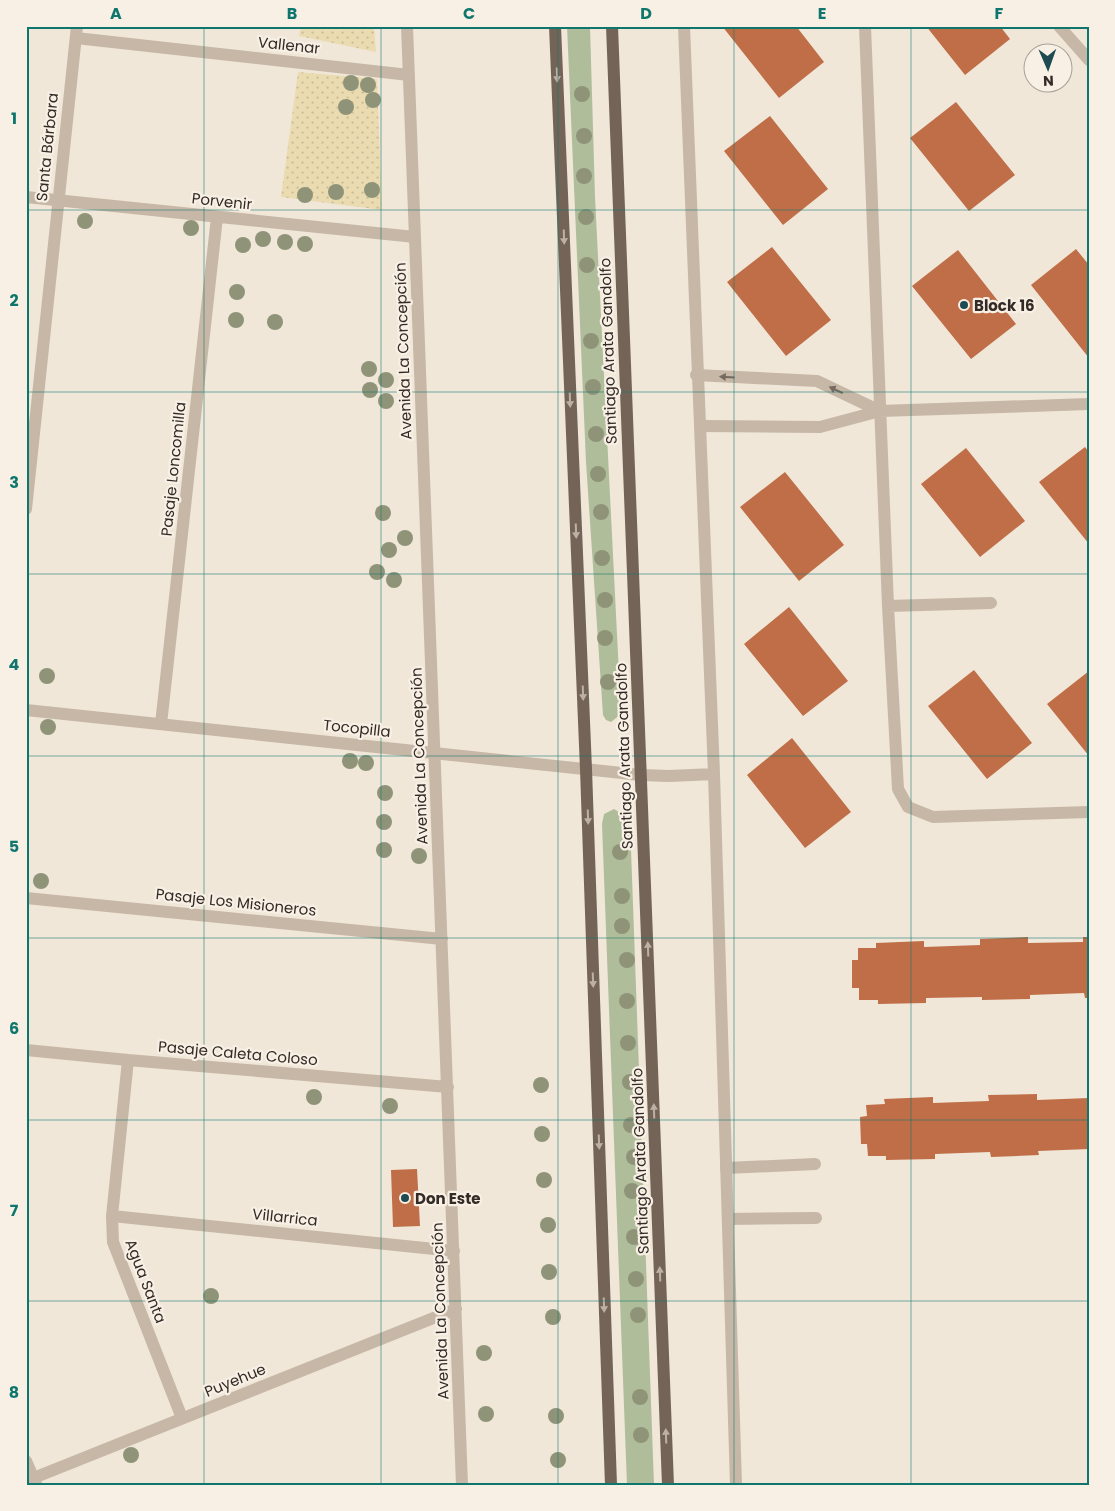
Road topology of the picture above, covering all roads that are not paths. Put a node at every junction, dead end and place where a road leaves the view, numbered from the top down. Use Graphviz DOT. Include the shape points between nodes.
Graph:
graph roads {
  1 [pos="407,26"];
  2 [pos="555,26"];
  3 [pos="612,26"];
  4 [pos="684,26"];
  5 [pos="865,26"];
  6 [pos="1060,26"];
  7 [pos="76,32"];
  8 [pos="1089,60"];
  9 [pos="408,74"];
  10 [pos="26,197"];
  11 [pos="58,200"];
  12 [pos="217,217"];
  13 [pos="415,237"];
  14 [pos="696,375"];
  15 [pos="1089,404"];
  16 [pos="880,411"];
  17 [pos="700,426"];
  18 [pos="26,509"];
  19 [pos="991,603"];
  20 [pos="888,606"];
  21 [pos="26,710"];
  22 [pos="161,724"];
  23 [pos="434,753"];
  24 [pos="586,769"];
  25 [pos="714,774"];
  26 [pos="641,775"];
  27 [pos="1089,812"];
  28 [pos="26,898"];
  29 [pos="442,939"];
  30 [pos="26,1050"];
  31 [pos="128,1060"];
  32 [pos="448,1087"];
  33 [pos="815,1164"];
  34 [pos="726,1168"];
  35 [pos="112,1216"];
  36 [pos="816,1218"];
  37 [pos="728,1219"];
  38 [pos="454,1251"];
  39 [pos="456,1309"];
  40 [pos="182,1418"];
  41 [pos="26,1461"];
  42 [pos="32,1481"];
  43 [pos="462,1485"];
  44 [pos="611,1485"];
  45 [pos="668,1485"];
  46 [pos="736,1485"];
  1 -- 9 [label="street, Avenida La Concepción"];
  2 -- 24 [label="main road, one-way"];
  3 -- 26 [label="main road, Santiago Arata Gandolfo"];
  4 -- 14 [label="street"];
  5 -- 16 [label="street"];
  6 -- 8 [label="street"];
  7 -- 9 [label="street, Vallenar"];
  7 -- 11 [label="street, Santa Bárbara"];
  9 -- 13 [label="street, Avenida La Concepción"];
  10 -- 11 [label="street, Porvenir"];
  11 -- 12 [label="street, Porvenir"];
  11 -- 18 [label="street, Santa Bárbara"];
  12 -- 13 [label="street, Porvenir"];
  12 -- 22 [label="street, Pasaje Loncomilla"];
  13 -- 23 [label="street, Avenida La Concepción"];
  16 -- 14 [label="street, one-way" via="817,381"];
  14 -- 17 [label="street"];
  15 -- 16 [label="street"];
  16 -- 17 [label="street" via="820,427"];
  16 -- 20 [label="street"];
  17 -- 25 [label="street"];
  19 -- 20 [label="street"];
  20 -- 27 [label="street" via="898,789 908,808 933,817"];
  21 -- 22 [label="street, Tocopilla"];
  22 -- 23 [label="street, Tocopilla"];
  23 -- 24 [label="street, Tocopilla"];
  23 -- 29 [label="street, Avenida La Concepción"];
  24 -- 26 [label="street, Tocopilla"];
  24 -- 44 [label="main road, one-way"];
  25 -- 26 [label="street, Tocopilla"];
  25 -- 34 [label="street"];
  45 -- 26 [label="main road, Santiago Arata Gandolfo, one-way"];
  28 -- 29 [label="street, Pasaje Los Misioneros"];
  29 -- 32 [label="street, Avenida La Concepción"];
  30 -- 31 [label="street, Pasaje Caleta Coloso"];
  31 -- 32 [label="street, Pasaje Caleta Coloso"];
  31 -- 35 [label="street, Agua Santa"];
  32 -- 38 [label="street, Avenida La Concepción"];
  33 -- 34 [label="street"];
  34 -- 37 [label="street"];
  35 -- 38 [label="street, Villarrica"];
  35 -- 40 [label="street, Agua Santa" via="113,1242"];
  36 -- 37 [label="street"];
  37 -- 46 [label="street"];
  38 -- 39 [label="street, Avenida La Concepción"];
  39 -- 40 [label="street, Puyehue"];
  39 -- 43 [label="street, Avenida La Concepción"];
  40 -- 42 [label="street, Puyehue"];
  41 -- 42 [label="street"];
}
